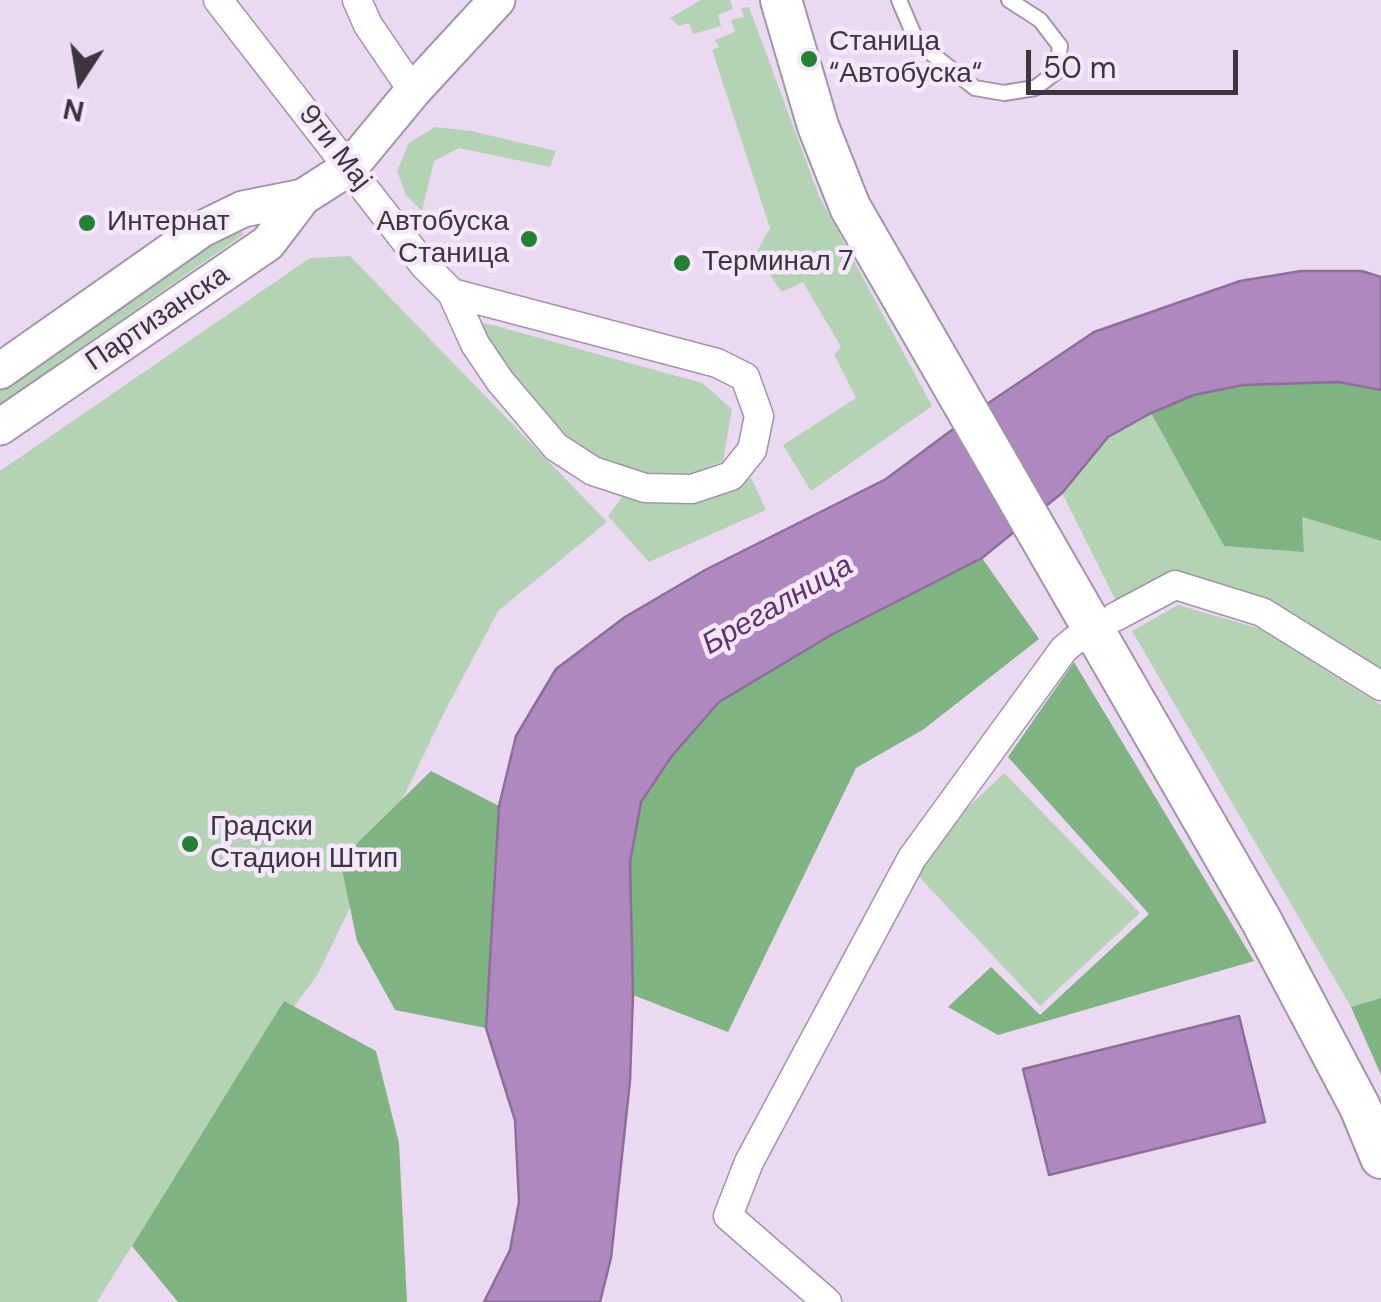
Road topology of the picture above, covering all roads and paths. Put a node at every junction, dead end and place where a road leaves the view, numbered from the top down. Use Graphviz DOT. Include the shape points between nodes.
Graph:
graph roads {
  1 [pos="218,0"];
  2 [pos="357,0"];
  3 [pos="497,0"];
  4 [pos="781,0"];
  5 [pos="899,0"];
  6 [pos="1009,0"];
  7 [pos="414,91"];
  8 [pos="350,167"];
  9 [pos="303,197"];
  10 [pos="452,293"];
  11 [pos="0,371"];
  12 [pos="0,427"];
  13 [pos="1115,617"];
  14 [pos="1075,640"];
  15 [pos="1381,686"];
  16 [pos="1381,1158"];
  17 [pos="826,1302"];
  1 -- 8 [label="street, 9ти Мај"];
  2 -- 7 [label="street"];
  3 -- 7 [label="street, Партизанска"];
  4 -- 16 [label="main road" via="850,207 1261,920"];
  5 -- 6 [label="lane" via="917,42 975,88 1004,93 1035,88 1056,72 1060,46 1040,20"];
  7 -- 8 [label="street, Партизанска"];
  8 -- 9 [label="street, Партизанска"];
  8 -- 10 [label="street, 9ти Мај"];
  9 -- 11 [label="street, Партизанска" via="242,209 202,229"];
  9 -- 12 [label="street, Партизанска" via="268,243"];
  10 -- 10 [label="street" via="500,381 556,447 592,471 645,488 692,489 731,476 752,450 759,416 745,376"];
  13 -- 15 [label="street" via="1175,585 1262,612"];
  14 -- 17 [label="street" via="912,858 749,1162 728,1216"];
}
